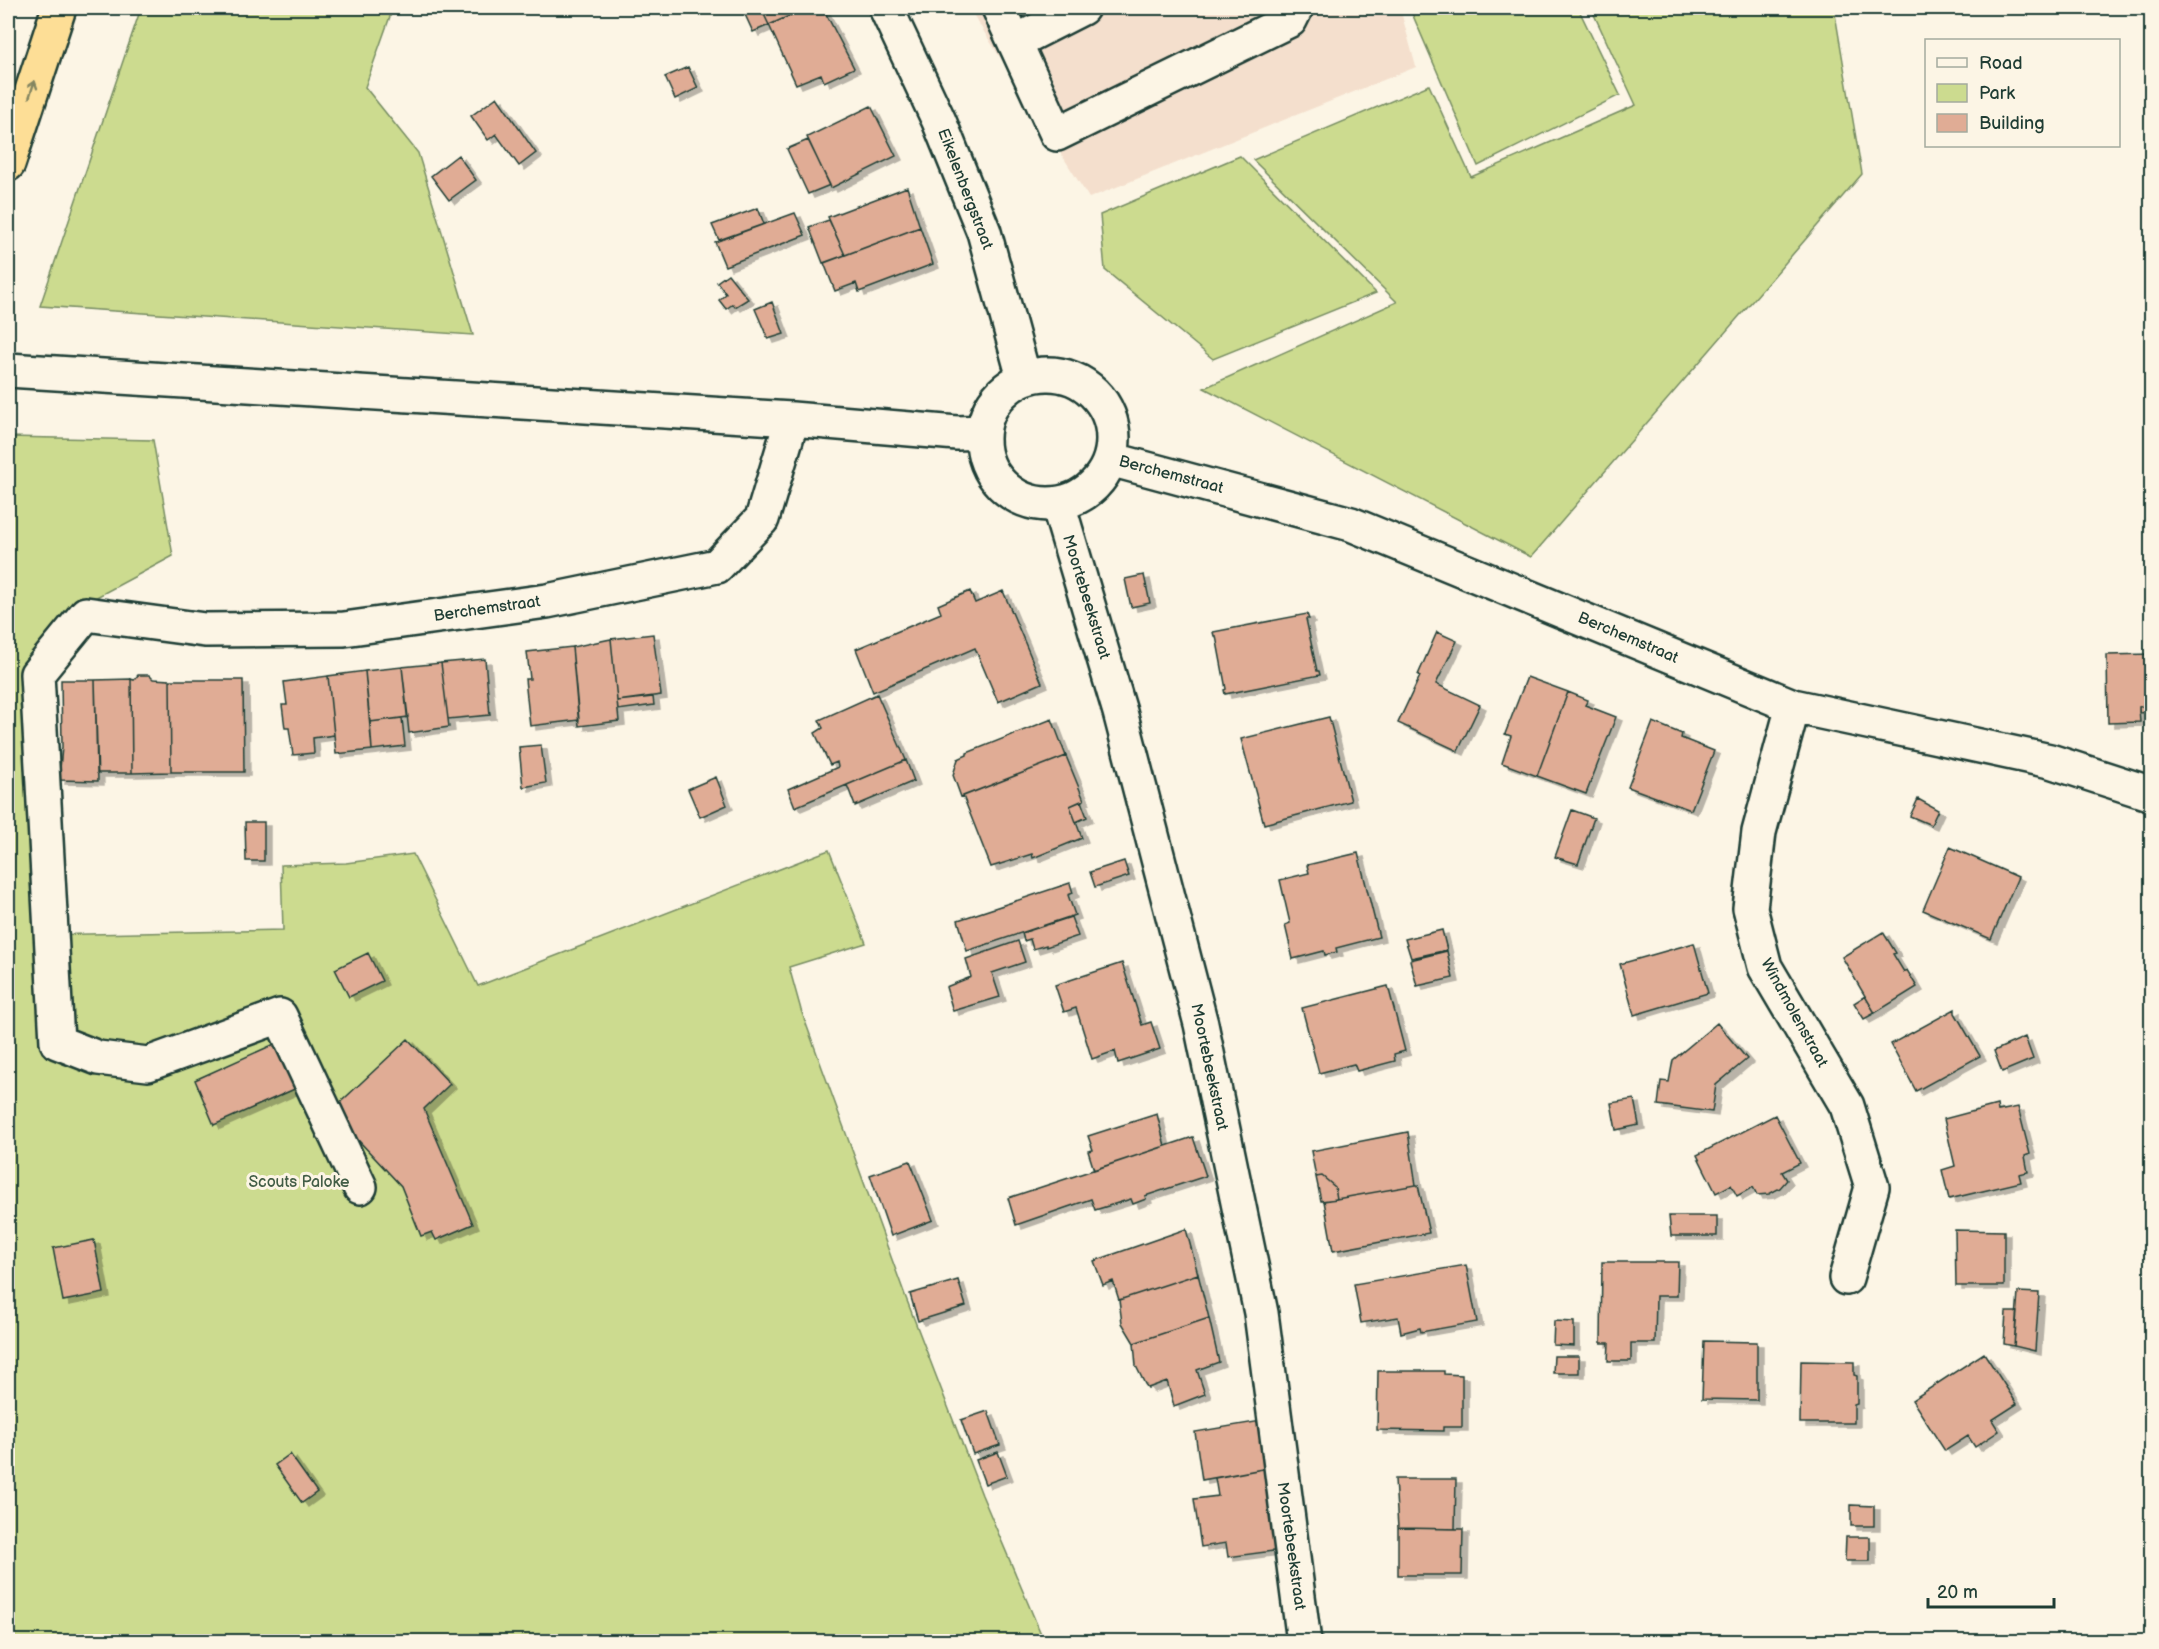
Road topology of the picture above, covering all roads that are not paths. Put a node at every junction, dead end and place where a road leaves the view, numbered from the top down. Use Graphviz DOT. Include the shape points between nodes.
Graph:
graph roads {
  1 [pos="59,8"];
  2 [pos="886,8"];
  3 [pos="999,8"];
  4 [pos="1082,8"];
  5 [pos="1296,8"];
  6 [pos="1015,42"];
  7 [pos="8,164"];
  8 [pos="8,370"];
  9 [pos="1024,378"];
  10 [pos="792,419"];
  11 [pos="982,432"];
  12 [pos="1110,459"];
  13 [pos="1058,504"];
  14 [pos="1792,706"];
  15 [pos="2151,794"];
  16 [pos="360,1187"];
  17 [pos="1846,1278"];
  18 [pos="1304,1641"];
  7 -- 1 [label="highway, one-way"];
  2 -- 9 [label="street, Eikelenbergstraat" via="984,232"];
  3 -- 6 [label="street"];
  4 -- 6 [label="street"];
  5 -- 6 [label="street" via="1290,20 1058,134"];
  8 -- 10 [label="street"];
  9 -- 11 [label="street" via="1003,392 989,410"];
  9 -- 12 [label="street, Berchemstraat" via="1049,374 1079,381 1097,396 1110,418 1114,438"];
  10 -- 11 [label="street"];
  10 -- 16 [label="street, Berchemstraat" via="762,519 717,566 547,601 345,629 205,630 86,614 37,674 57,1042 98,1058 148,1064 280,1016"];
  11 -- 13 [label="street, Berchemstraat" via="990,470 1012,495 1037,504"];
  12 -- 13 [label="street, Berchemstraat" via="1096,484 1076,499"];
  12 -- 14 [label="street, Berchemstraat" via="1351,524"];
  13 -- 18 [label="street, Moortebeekstraat" via="1120,712 1200,1024 1261,1313"];
  14 -- 15 [label="street, Berchemstraat" via="2050,761"];
  14 -- 17 [label="street, Windmolenstraat" via="1759,832 1749,908 1765,967 1847,1106 1872,1187"];
}
